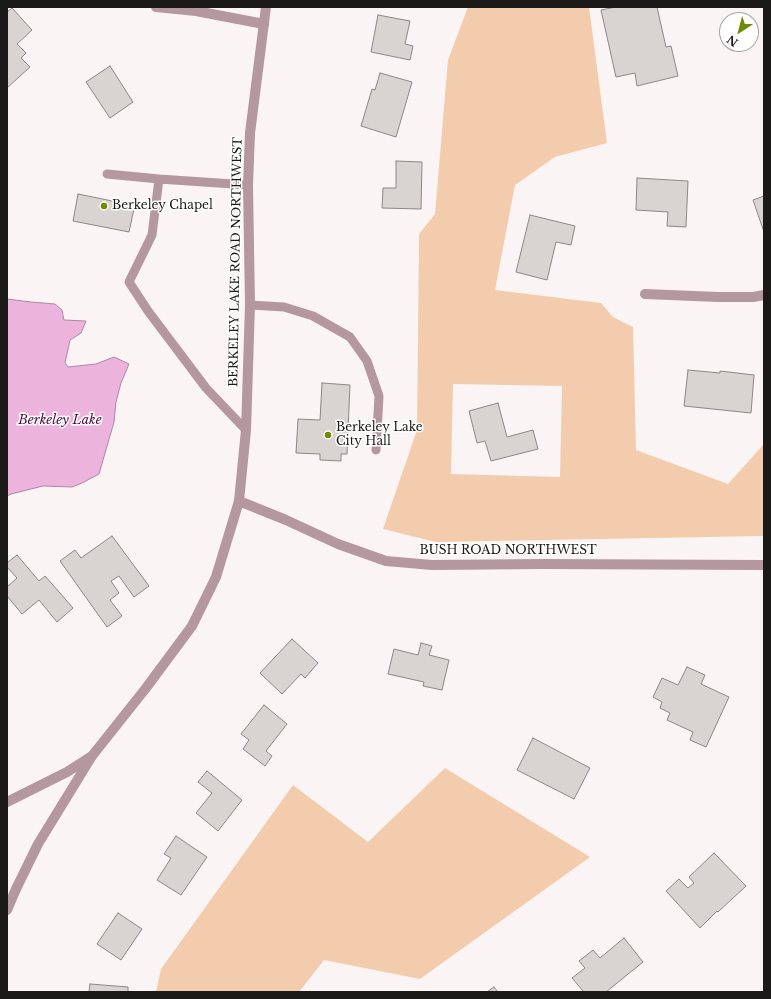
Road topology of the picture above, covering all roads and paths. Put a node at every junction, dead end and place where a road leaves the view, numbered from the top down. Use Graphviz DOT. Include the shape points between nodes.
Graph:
graph roads {
  1 [pos="156,7"];
  2 [pos="266,7"];
  3 [pos="264,24"];
  4 [pos="106,174"];
  5 [pos="159,179"];
  6 [pos="248,185"];
  7 [pos="645,294"];
  8 [pos="764,295"];
  9 [pos="250,305"];
  10 [pos="246,430"];
  11 [pos="376,450"];
  12 [pos="240,501"];
  13 [pos="764,565"];
  14 [pos="92,756"];
  15 [pos="7,802"];
  16 [pos="7,910"];
  1 -- 3 [label="street" via="196,11"];
  2 -- 3 [label="street, BERKELEY LAKE ROAD NORTHWEST"];
  3 -- 6 [label="street, BERKELEY LAKE ROAD NORTHWEST" via="250,133"];
  4 -- 5 [label="lane"];
  5 -- 6 [label="lane"];
  5 -- 10 [label="lane" via="152,234 129,282 206,388"];
  6 -- 9 [label="street, BERKELEY LAKE ROAD NORTHWEST"];
  7 -- 8 [label="street" via="718,297"];
  9 -- 10 [label="street, BERKELEY LAKE ROAD NORTHWEST"];
  9 -- 11 [label="lane" via="284,307 313,316 350,337 367,361 380,396"];
  10 -- 12 [label="street, BERKELEY LAKE ROAD NORTHWEST"];
  12 -- 13 [label="street, BUSH ROAD NORTHWEST" via="338,544 386,561 432,565"];
  12 -- 14 [label="street, BERKELEY LAKE ROAD NORTHWEST" via="216,577 192,626"];
  14 -- 15 [label="street" via="67,772"];
  14 -- 16 [label="street" via="38,844"];
}
